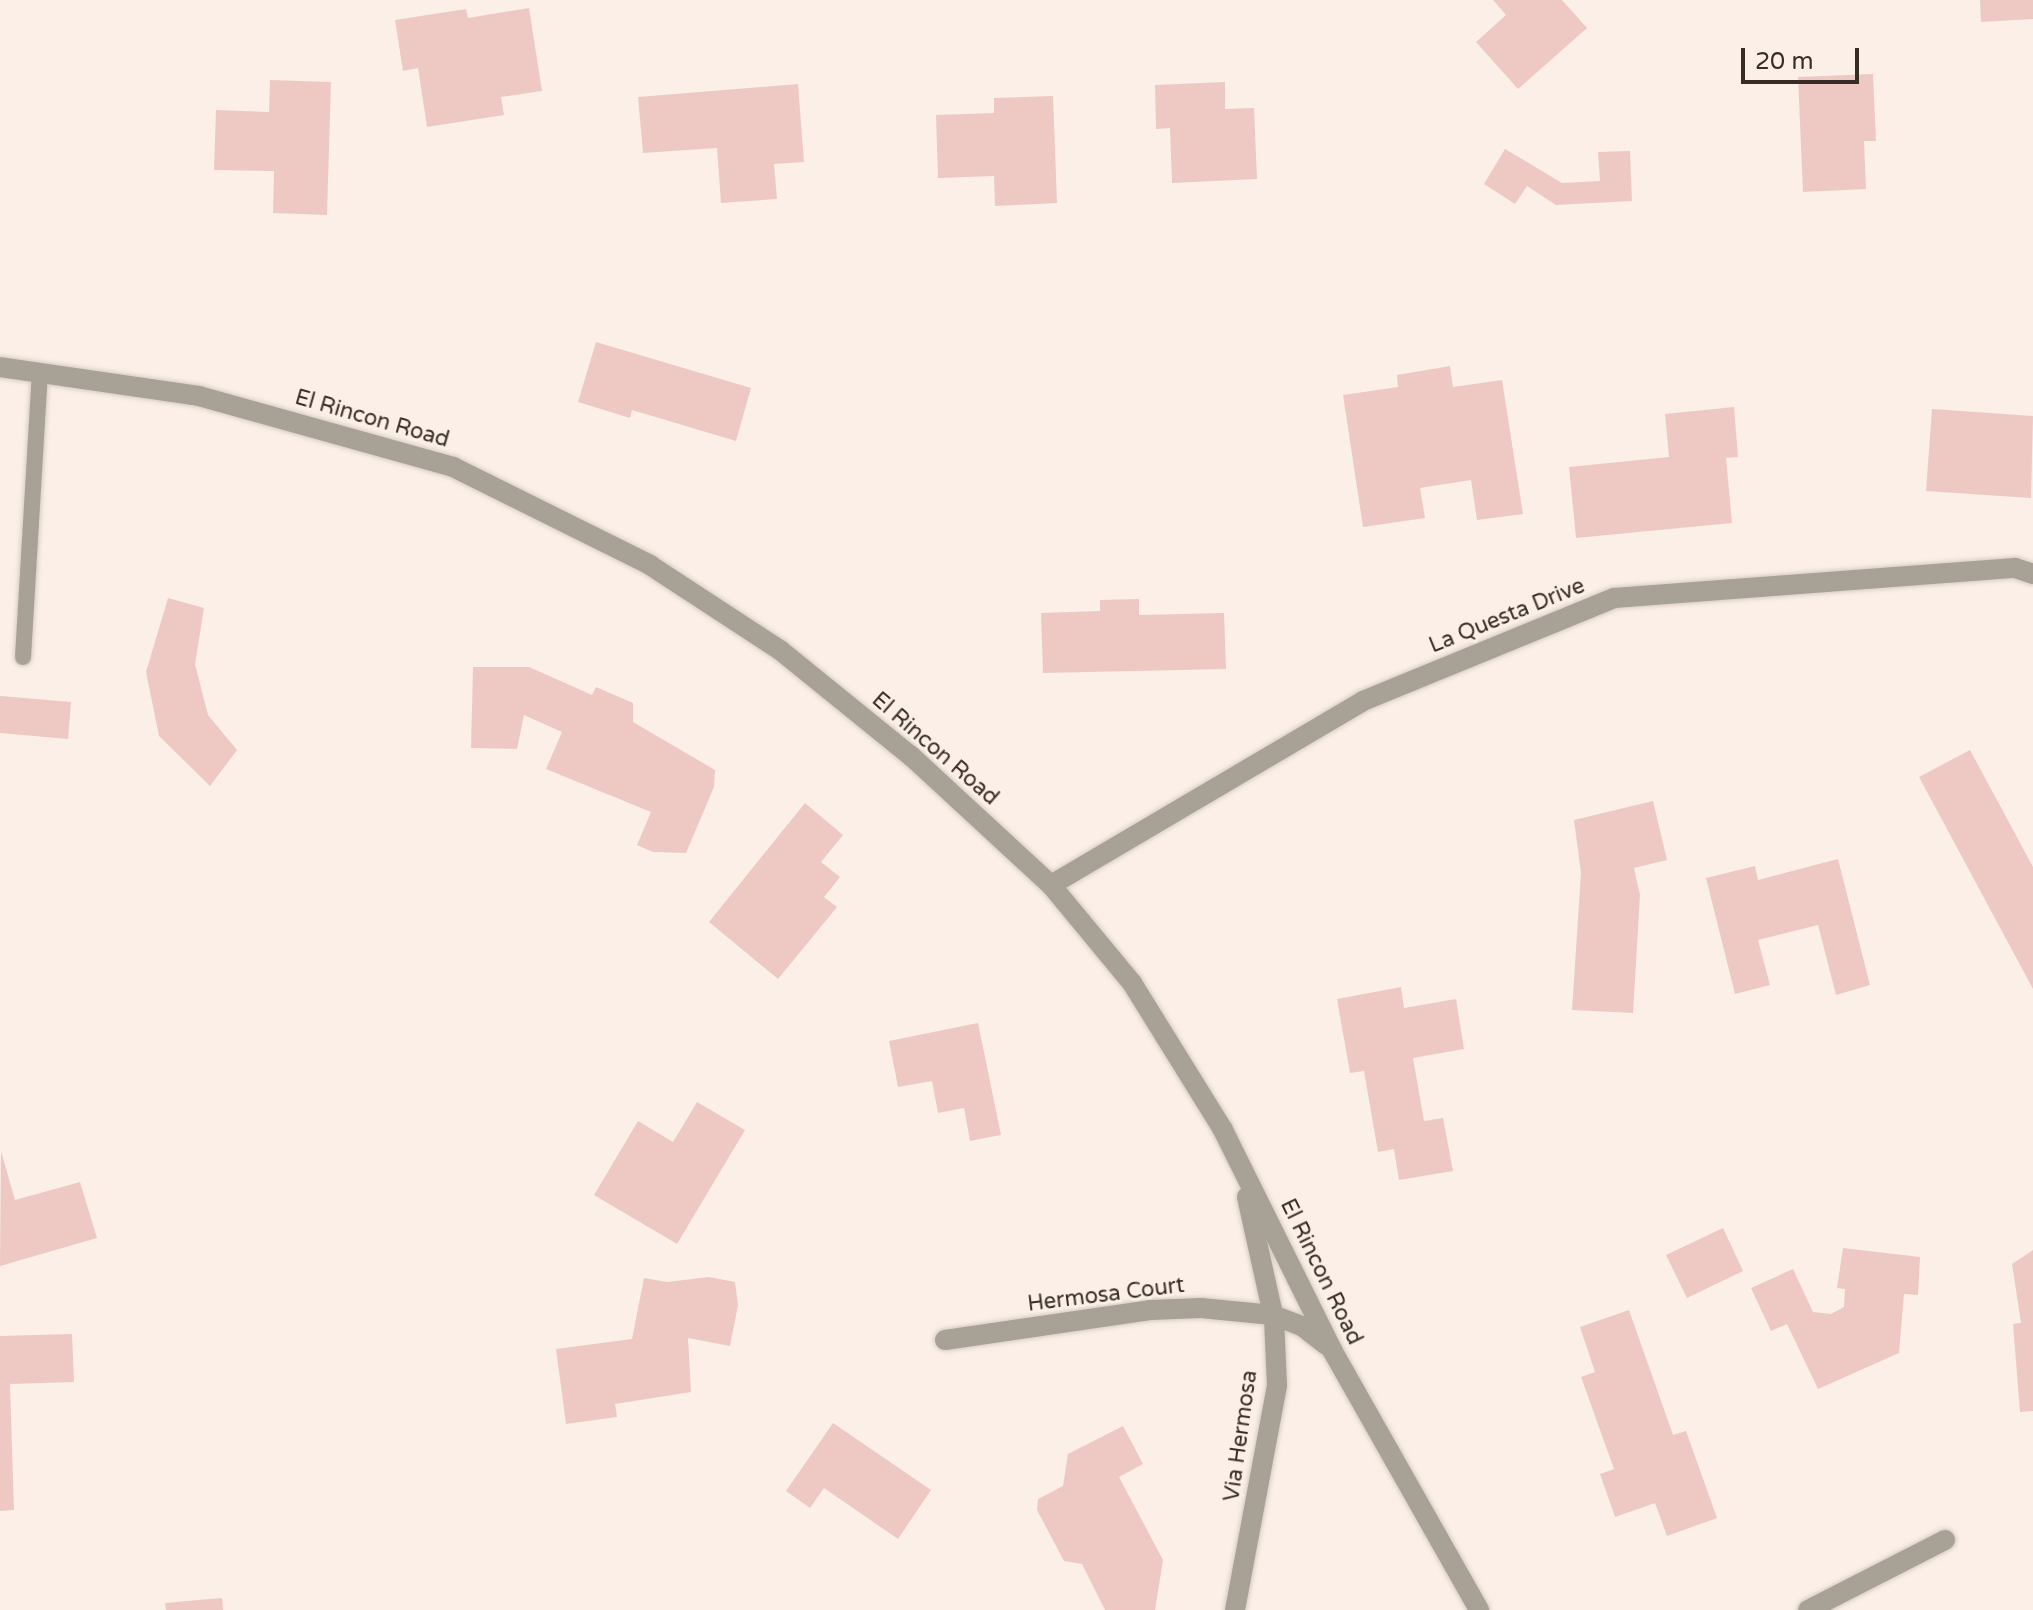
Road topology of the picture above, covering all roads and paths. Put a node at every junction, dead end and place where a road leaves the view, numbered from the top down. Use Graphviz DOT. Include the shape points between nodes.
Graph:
graph roads {
  1 [pos="0,367"];
  2 [pos="40,373"];
  3 [pos="2033,574"];
  4 [pos="23,657"];
  5 [pos="1051,885"];
  6 [pos="1223,1130"];
  7 [pos="1273,1315"];
  8 [pos="945,1340"];
  9 [pos="1332,1350"];
  10 [pos="1945,1540"];
  11 [pos="1235,1610"];
  12 [pos="1479,1610"];
  13 [pos="1808,1610"];
  1 -- 2 [label="street, El Rincon Road"];
  2 -- 4 [label="lane"];
  2 -- 5 [label="street, El Rincon Road" via="199,396 453,467 650,565 780,650 911,756"];
  3 -- 5 [label="street, La Questa Drive" via="2015,568 1614,598 1363,701"];
  5 -- 6 [label="street, El Rincon Road" via="1132,983"];
  6 -- 7 [label="street, Via Hermosa" via="1245,1192"];
  6 -- 9 [label="street, El Rincon Road"];
  7 -- 8 [label="street, Hermosa Court" via="1150,1310"];
  7 -- 9 [label="street" via="1302,1326"];
  7 -- 11 [label="street, Via Hermosa" via="1277,1385"];
  9 -- 12 [label="street, El Rincon Road"];
  10 -- 13 [label="street"];
}
